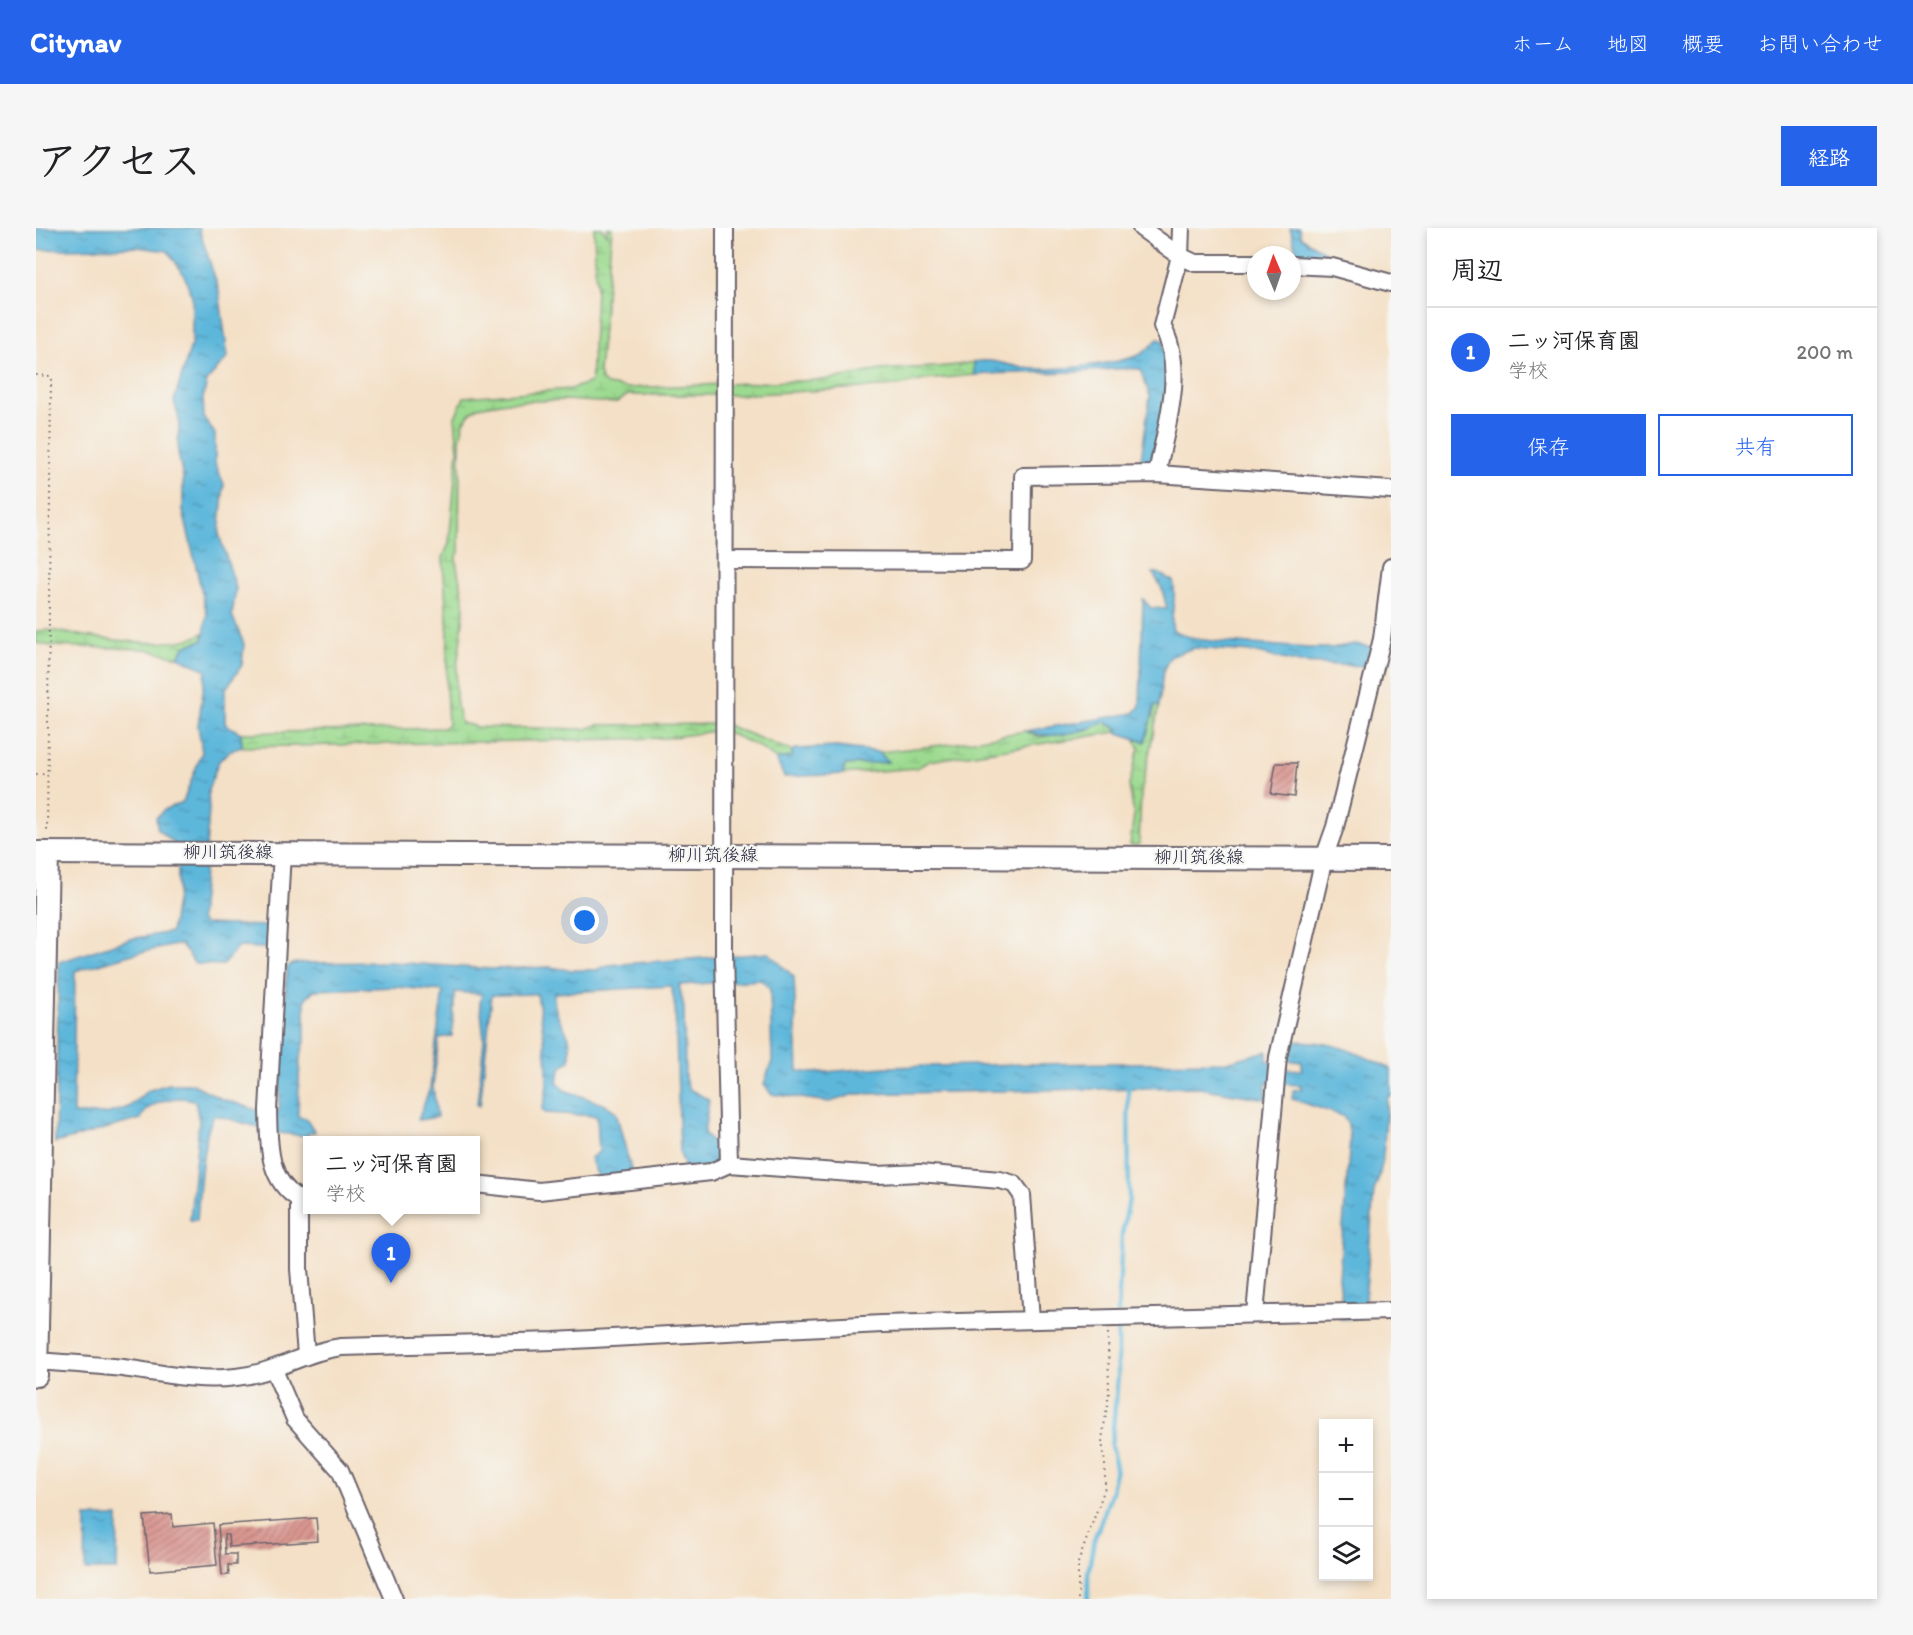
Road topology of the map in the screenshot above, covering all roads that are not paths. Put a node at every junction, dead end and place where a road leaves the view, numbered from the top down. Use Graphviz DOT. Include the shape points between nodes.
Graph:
graph roads {
  1 [pos="725,228"];
  2 [pos="1141,228"];
  3 [pos="1181,228"];
  4 [pos="1180,256"];
  5 [pos="1247,263"];
  6 [pos="1301,265"];
  7 [pos="1391,283"];
  8 [pos="1157,474"];
  9 [pos="1391,490"];
  10 [pos="724,560"];
  11 [pos="1391,567"];
  12 [pos="282,852"];
  13 [pos="41,853"];
  14 [pos="723,855"];
  15 [pos="1324,858"];
  16 [pos="1391,858"];
  17 [pos="729,1164"];
  18 [pos="480,1185"];
  19 [pos="303,1199"];
  20 [pos="1391,1311"];
  21 [pos="1256,1314"];
  22 [pos="1031,1320"];
  23 [pos="301,1359"];
  24 [pos="36,1361"];
  25 [pos="276,1370"];
  26 [pos="36,1375"];
  27 [pos="394,1599"];
  1 -- 10 [label="street"];
  2 -- 4 [label="street"];
  3 -- 4 [label="street"];
  4 -- 5 [label="street" via="1195,263"];
  4 -- 8 [label="street" via="1162,326 1176,369"];
  6 -- 7 [label="street" via="1332,267"];
  8 -- 9 [label="street"];
  8 -- 10 [label="street" via="1023,476 1022,561"];
  10 -- 14 [label="street"];
  11 -- 15 [label="street" via="1377,661"];
  12 -- 13 [label="main road, 柳川筑後線"];
  12 -- 14 [label="main road, 柳川筑後線"];
  12 -- 19 [label="street" via="269,1139 279,1183"];
  13 -- 24 [label="main road" via="42,1103"];
  14 -- 15 [label="main road, 柳川筑後線"];
  14 -- 17 [label="street"];
  15 -- 16 [label="main road, 柳川筑後線"];
  15 -- 21 [label="street" via="1278,1058"];
  17 -- 18 [label="street" via="711,1172 539,1191"];
  17 -- 22 [label="street" via="878,1175 920,1173 1014,1184 1022,1195"];
  19 -- 23 [label="street" via="299,1269"];
  20 -- 21 [label="street"];
  21 -- 22 [label="street"];
  22 -- 23 [label="street" via="340,1347 316,1350"];
  23 -- 25 [label="street"];
  24 -- 25 [label="street" via="190,1378 233,1378"];
  24 -- 26 [label="main road"];
  25 -- 27 [label="street" via="295,1419 340,1470"];
}
